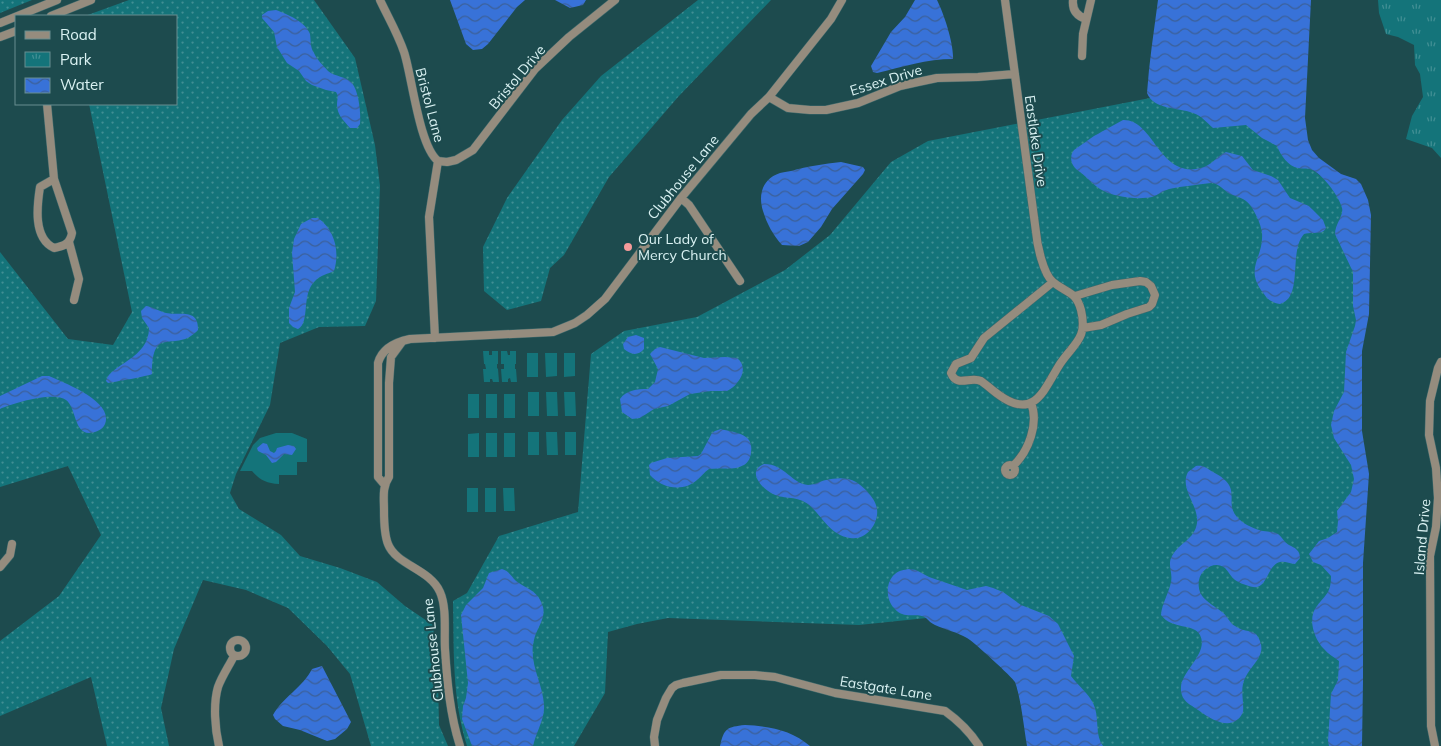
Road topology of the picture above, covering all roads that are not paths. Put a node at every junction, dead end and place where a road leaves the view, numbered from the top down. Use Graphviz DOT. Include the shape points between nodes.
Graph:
graph roads {
  1 [pos="57,0"];
  2 [pos="91,0"];
  3 [pos="380,0"];
  4 [pos="615,0"];
  5 [pos="842,0"];
  6 [pos="1005,0"];
  7 [pos="1072,0"];
  8 [pos="1091,0"];
  9 [pos="20,15"];
  10 [pos="54,15"];
  11 [pos="15,17"];
  12 [pos="1086,19"];
  13 [pos="0,23"];
  14 [pos="15,31"];
  15 [pos="0,37"];
  16 [pos="1082,56"];
  17 [pos="1015,74"];
  18 [pos="769,97"];
  19 [pos="48,105"];
  20 [pos="438,161"];
  21 [pos="54,179"];
  22 [pos="681,198"];
  23 [pos="69,242"];
  24 [pos="740,281"];
  25 [pos="1053,282"];
  26 [pos="1075,296"];
  27 [pos="74,300"];
  28 [pos="1083,328"];
  29 [pos="434,338"];
  30 [pos="402,342"];
  31 [pos="1441,362"];
  32 [pos="1032,403"];
  33 [pos="1013,466"];
  34 [pos="384,484"];
  35 [pos="12,544"];
  36 [pos="0,567"];
  37 [pos="1431,610"];
  38 [pos="1441,610"];
  39 [pos="234,656"];
  40 [pos="220,746"];
  41 [pos="460,746"];
  42 [pos="655,746"];
  43 [pos="980,746"];
  44 [pos="1435,746"];
  1 -- 9 [label="street"];
  2 -- 10 [label="street"];
  3 -- 20 [label="street, Bristol Lane" via="404,53 420,123 431,154"];
  4 -- 20 [label="street, Bristol Drive" via="536,69 469,154 456,160"];
  5 -- 18 [label="street, Clubhouse Lane" via="831,19"];
  6 -- 17 [label="street, Eastlake Drive"];
  7 -- 12 [label="street" via="1074,11"];
  8 -- 12 [label="street"];
  11 -- 13 [label="street"];
  12 -- 16 [label="street"];
  14 -- 15 [label="street"];
  17 -- 18 [label="street, Essex Drive" via="937,78 900,86 826,110 788,108"];
  17 -- 25 [label="street, Eastlake Drive" via="1036,237 1045,268"];
  18 -- 22 [label="street, Clubhouse Lane"];
  19 -- 21 [label="street"];
  20 -- 29 [label="street, Bristol Lane" via="429,217"];
  21 -- 23 [label="street" via="70,221 72,233"];
  21 -- 23 [label="street" via="40,187 40,232 43,240 54,248"];
  22 -- 24 [label="street"];
  22 -- 29 [label="street, Clubhouse Lane" via="605,299 588,316 553,332 539,334"];
  23 -- 27 [label="street" via="79,279"];
  25 -- 26 [label="street"];
  25 -- 32 [label="street" via="984,338 971,358 956,364 951,372 961,382 981,382 1013,403"];
  26 -- 28 [label="street"];
  26 -- 28 [label="street" via="1140,281 1151,286 1155,295 1149,308 1101,326"];
  28 -- 32 [label="street" via="1081,337 1060,364 1048,388"];
  29 -- 30 [label="street, Clubhouse Lane"];
  30 -- 34 [label="street, Clubhouse Lane" via="391,358 389,477"];
  30 -- 34 [label="street, Clubhouse Lane" via="384,350 378,363 378,477"];
  31 -- 37 [label="street, Island Drive" via="1430,401 1429,435 1438,498 1430,556"];
  32 -- 33 [label="street" via="1035,415 1033,430 1021,459"];
  34 -- 41 [label="street, Clubhouse Lane" via="388,545 431,578 442,596 449,694"];
  35 -- 36 [label="street" via="10,555"];
  37 -- 38 [label="street"];
  37 -- 44 [label="street, Island Drive" via="1430,726"];
  39 -- 40 [label="street" via="217,692 216,730"];
  42 -- 43 [label="street, Eastgate Lane" via="655,725 666,698 676,685 721,675 775,677 835,693 945,711 957,719"];
}
